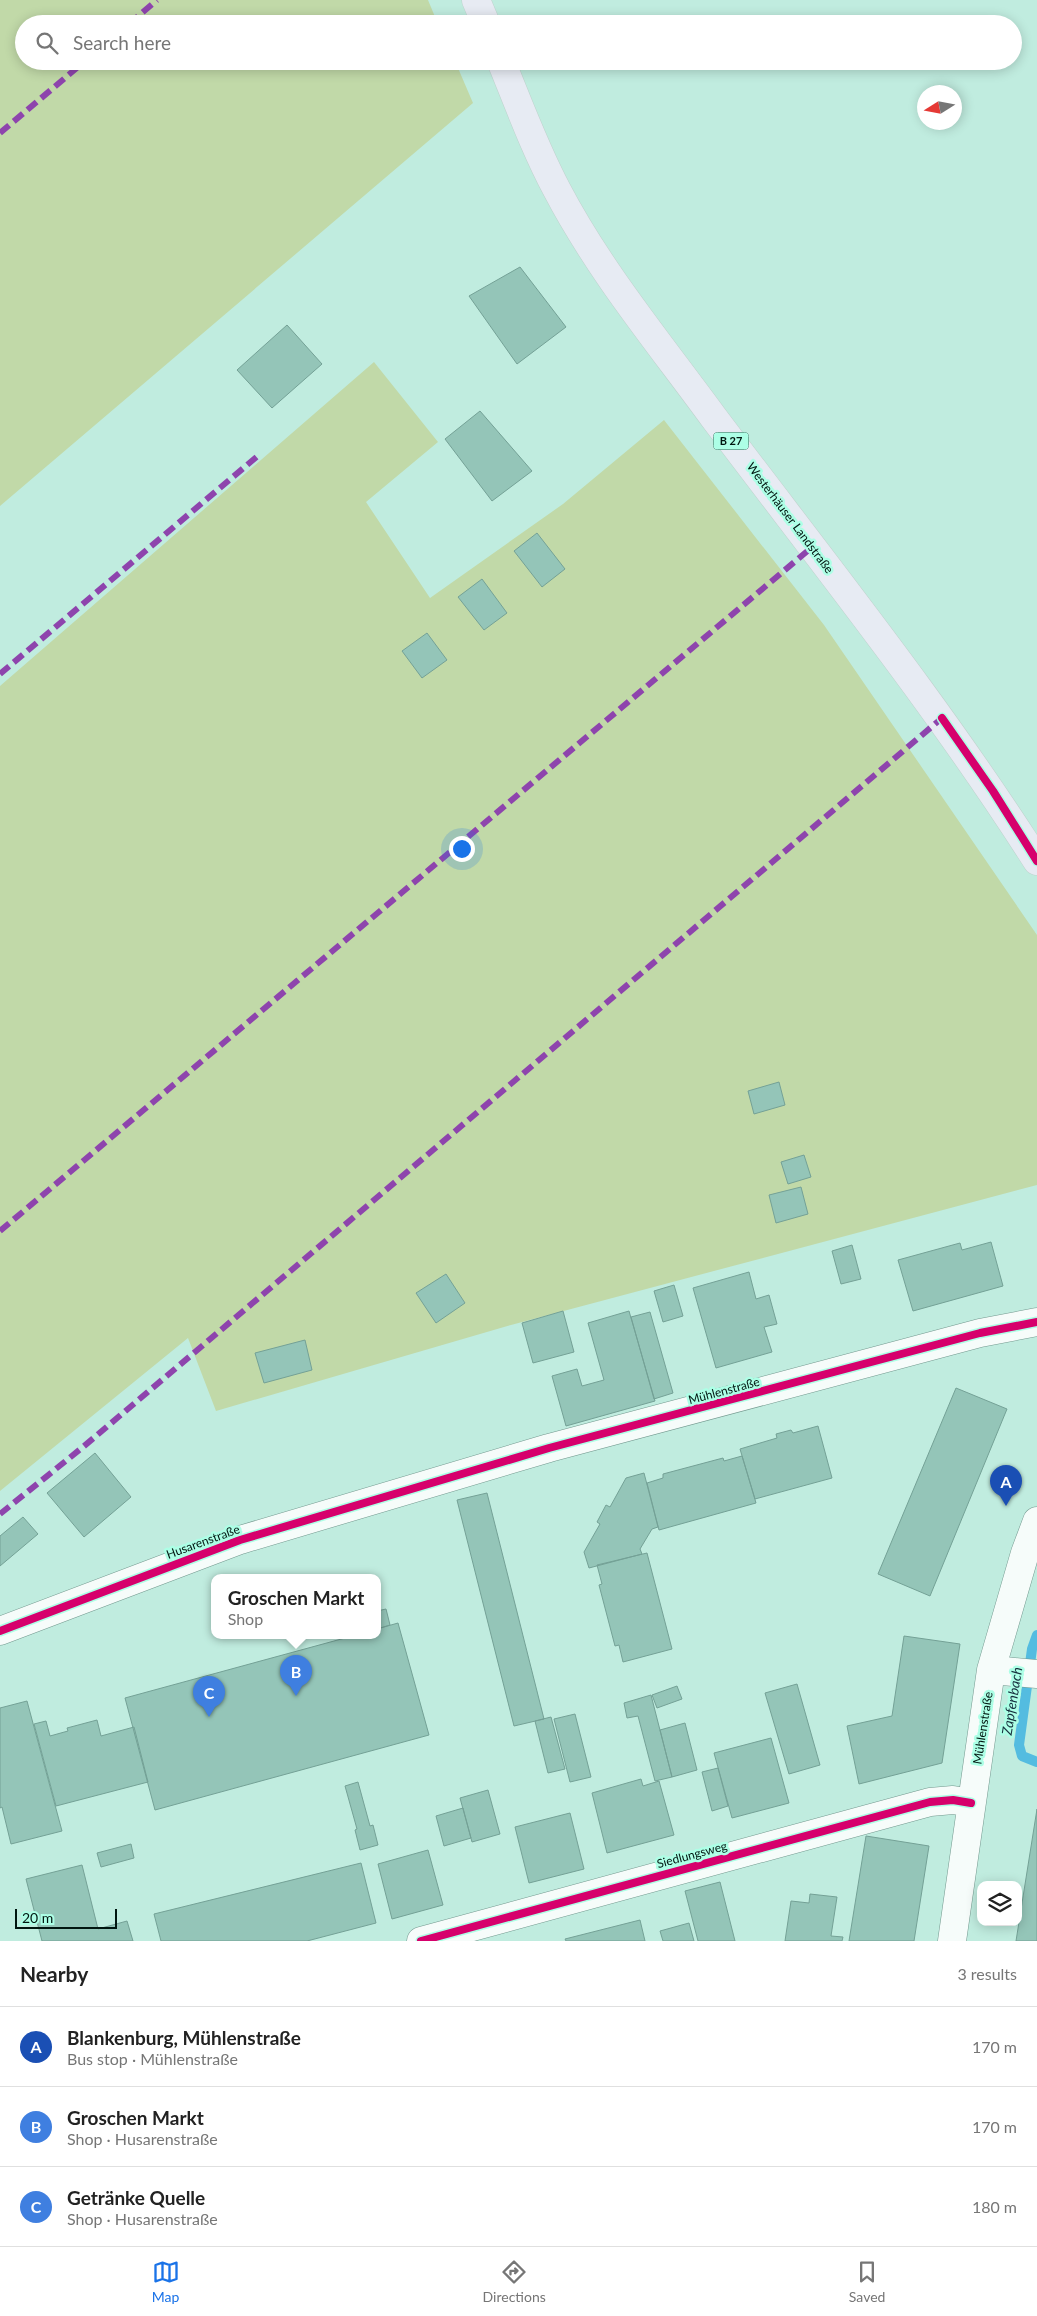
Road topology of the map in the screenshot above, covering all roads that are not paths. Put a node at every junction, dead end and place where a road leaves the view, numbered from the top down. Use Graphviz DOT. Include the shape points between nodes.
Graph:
graph roads {
  1 [pos="476,0"];
  2 [pos="482,15"];
  3 [pos="505,70"];
  4 [pos="1037,861"];
  5 [pos="1037,1322"];
  6 [pos="418,1487"];
  7 [pos="1037,1521"];
  8 [pos="0,1631"];
  9 [pos="991,1670"];
  10 [pos="1028,1674"];
  11 [pos="971,1803"];
  12 [pos="421,1941"];
  13 [pos="952,1941"];
  1 -- 2 [label="main road"];
  3 -- 4 [label="main road, Westerhäuser Landstraße / B 27" via="538,152 592,251 799,532 942,718"];
  5 -- 6 [label="street, Mühlenstraße" via="970,1336 549,1448"];
  6 -- 8 [label="street, Husarenstraße" via="240,1540"];
  7 -- 9 [label="street, Mühlenstraße"];
  9 -- 10 [label="street"];
  9 -- 11 [label="street, Mühlenstraße"];
  11 -- 12 [label="street, Siedlungsweg" via="953,1800 930,1802"];
  11 -- 13 [label="street, Mühlenstraße"];
}
